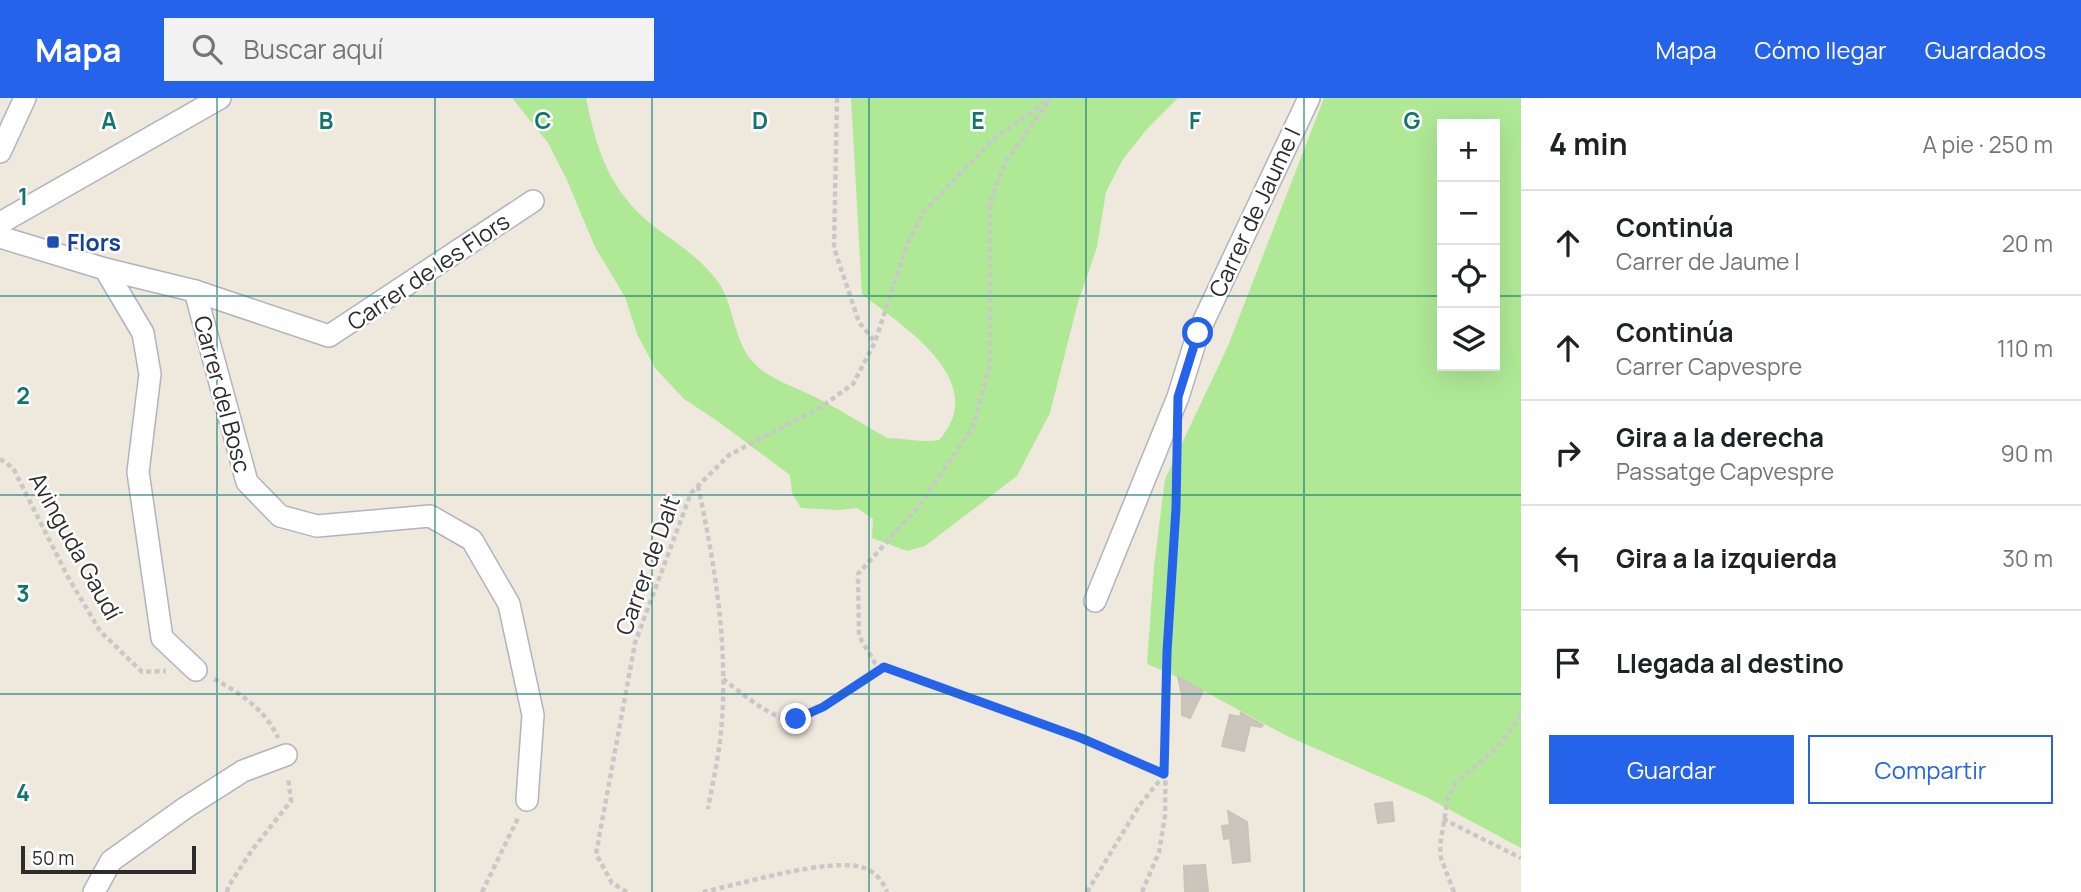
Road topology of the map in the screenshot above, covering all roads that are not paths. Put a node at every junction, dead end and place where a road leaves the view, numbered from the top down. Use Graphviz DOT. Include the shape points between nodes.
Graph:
graph roads {
  1 [pos="25,98"];
  2 [pos="220,98"];
  3 [pos="1308,98"];
  4 [pos="0,152"];
  5 [pos="533,201"];
  6 [pos="0,223"];
  7 [pos="0,237"];
  8 [pos="105,268"];
  9 [pos="195,290"];
  10 [pos="1095,601"];
  11 [pos="197,670"];
  12 [pos="286,755"];
  13 [pos="527,800"];
  14 [pos="94,892"];
  1 -- 4 [label="street"];
  2 -- 6 [label="street"];
  3 -- 10 [label="street, Carrer de Jaume I" via="1198,333 1178,397"];
  5 -- 9 [label="street, Carrer de les Flors" via="329,336"];
  7 -- 8 [label="street, Carrer de les Flors"];
  8 -- 9 [label="street, Carrer de les Flors"];
  8 -- 11 [label="street" via="143,333 150,374 138,472 162,638"];
  9 -- 13 [label="street, Carrer del Bosc" via="247,482 280,516 317,526 430,516 472,540 509,604 533,715"];
  12 -- 14 [label="street" via="243,772 185,808 111,861"];
}
